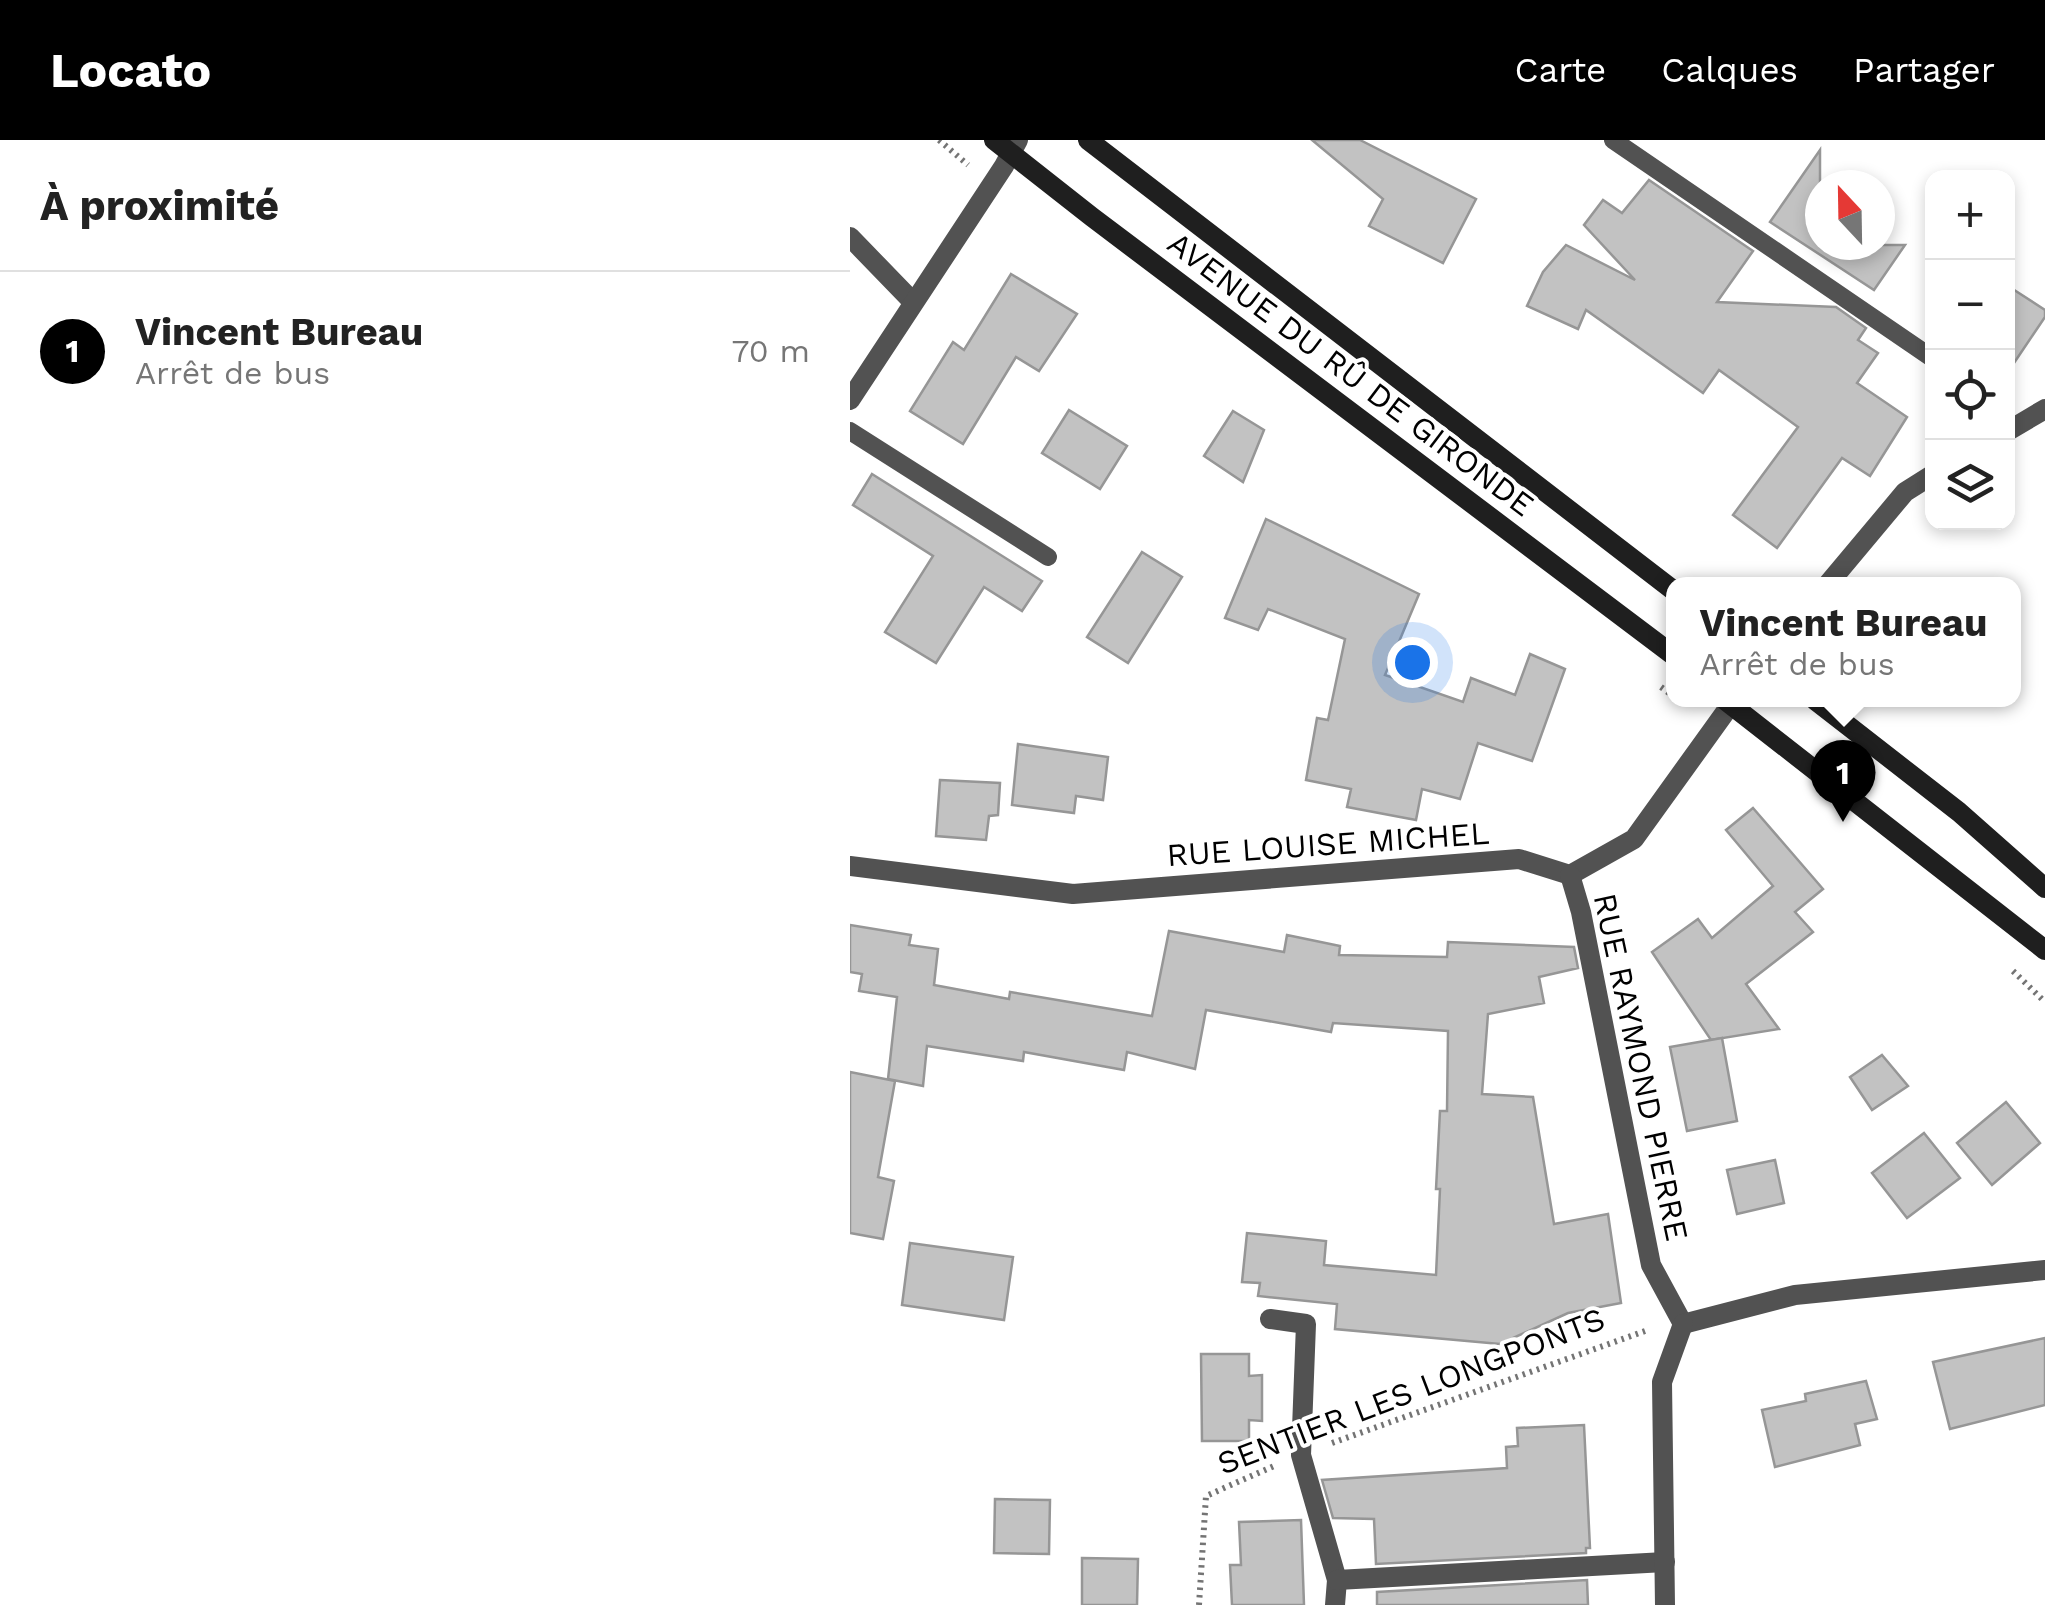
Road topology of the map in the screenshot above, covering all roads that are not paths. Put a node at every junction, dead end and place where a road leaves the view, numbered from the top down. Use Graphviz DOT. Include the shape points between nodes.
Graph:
graph roads {
  1 [pos="1088,140"];
  2 [pos="1613,140"];
  3 [pos="1008,144"];
  4 [pos="850,236"];
  5 [pos="913,302"];
  6 [pos="1925,353"];
  7 [pos="850,400"];
  8 [pos="2045,409"];
  9 [pos="2015,423"];
  10 [pos="850,431"];
  11 [pos="1925,479"];
  12 [pos="1048,557"];
  13 [pos="1834,577"];
  14 [pos="1666,585"];
  15 [pos="1666,650"];
  16 [pos="1726,707"];
  17 [pos="1738,707"];
  18 [pos="1824,707"];
  19 [pos="850,866"];
  20 [pos="1570,875"];
  21 [pos="2045,888"];
  22 [pos="2045,950"];
  23 [pos="2045,1270"];
  24 [pos="1270,1319"];
  25 [pos="1683,1324"];
  26 [pos="1664,1562"];
  27 [pos="1337,1580"];
  28 [pos="1335,1605"];
  29 [pos="1665,1605"];
  1 -- 14 [label="main road, AVENUE DU RÛ DE GIRONDE"];
  2 -- 6 [label="lane"];
  3 -- 5 [label="street"];
  3 -- 15 [label="main road, AVENUE DU RÛ DE GIRONDE"];
  4 -- 5 [label="street"];
  5 -- 7 [label="street"];
  8 -- 9 [label="street"];
  10 -- 12 [label="lane"];
  11 -- 13 [label="street" via="1905,492"];
  16 -- 20 [label="street" via="1634,839"];
  17 -- 22 [label="main road"];
  18 -- 21 [label="main road"];
  19 -- 20 [label="street, RUE LOUISE MICHEL" via="1072,894 1519,860"];
  20 -- 25 [label="street, RUE RAYMOND PIERRE" via="1651,1265"];
  23 -- 25 [label="street" via="1794,1295"];
  24 -- 27 [label="street" via="1306,1324 1301,1455"];
  25 -- 26 [label="street" via="1662,1382"];
  26 -- 27 [label="street"];
  26 -- 29 [label="street"];
  27 -- 28 [label="street"];
}
